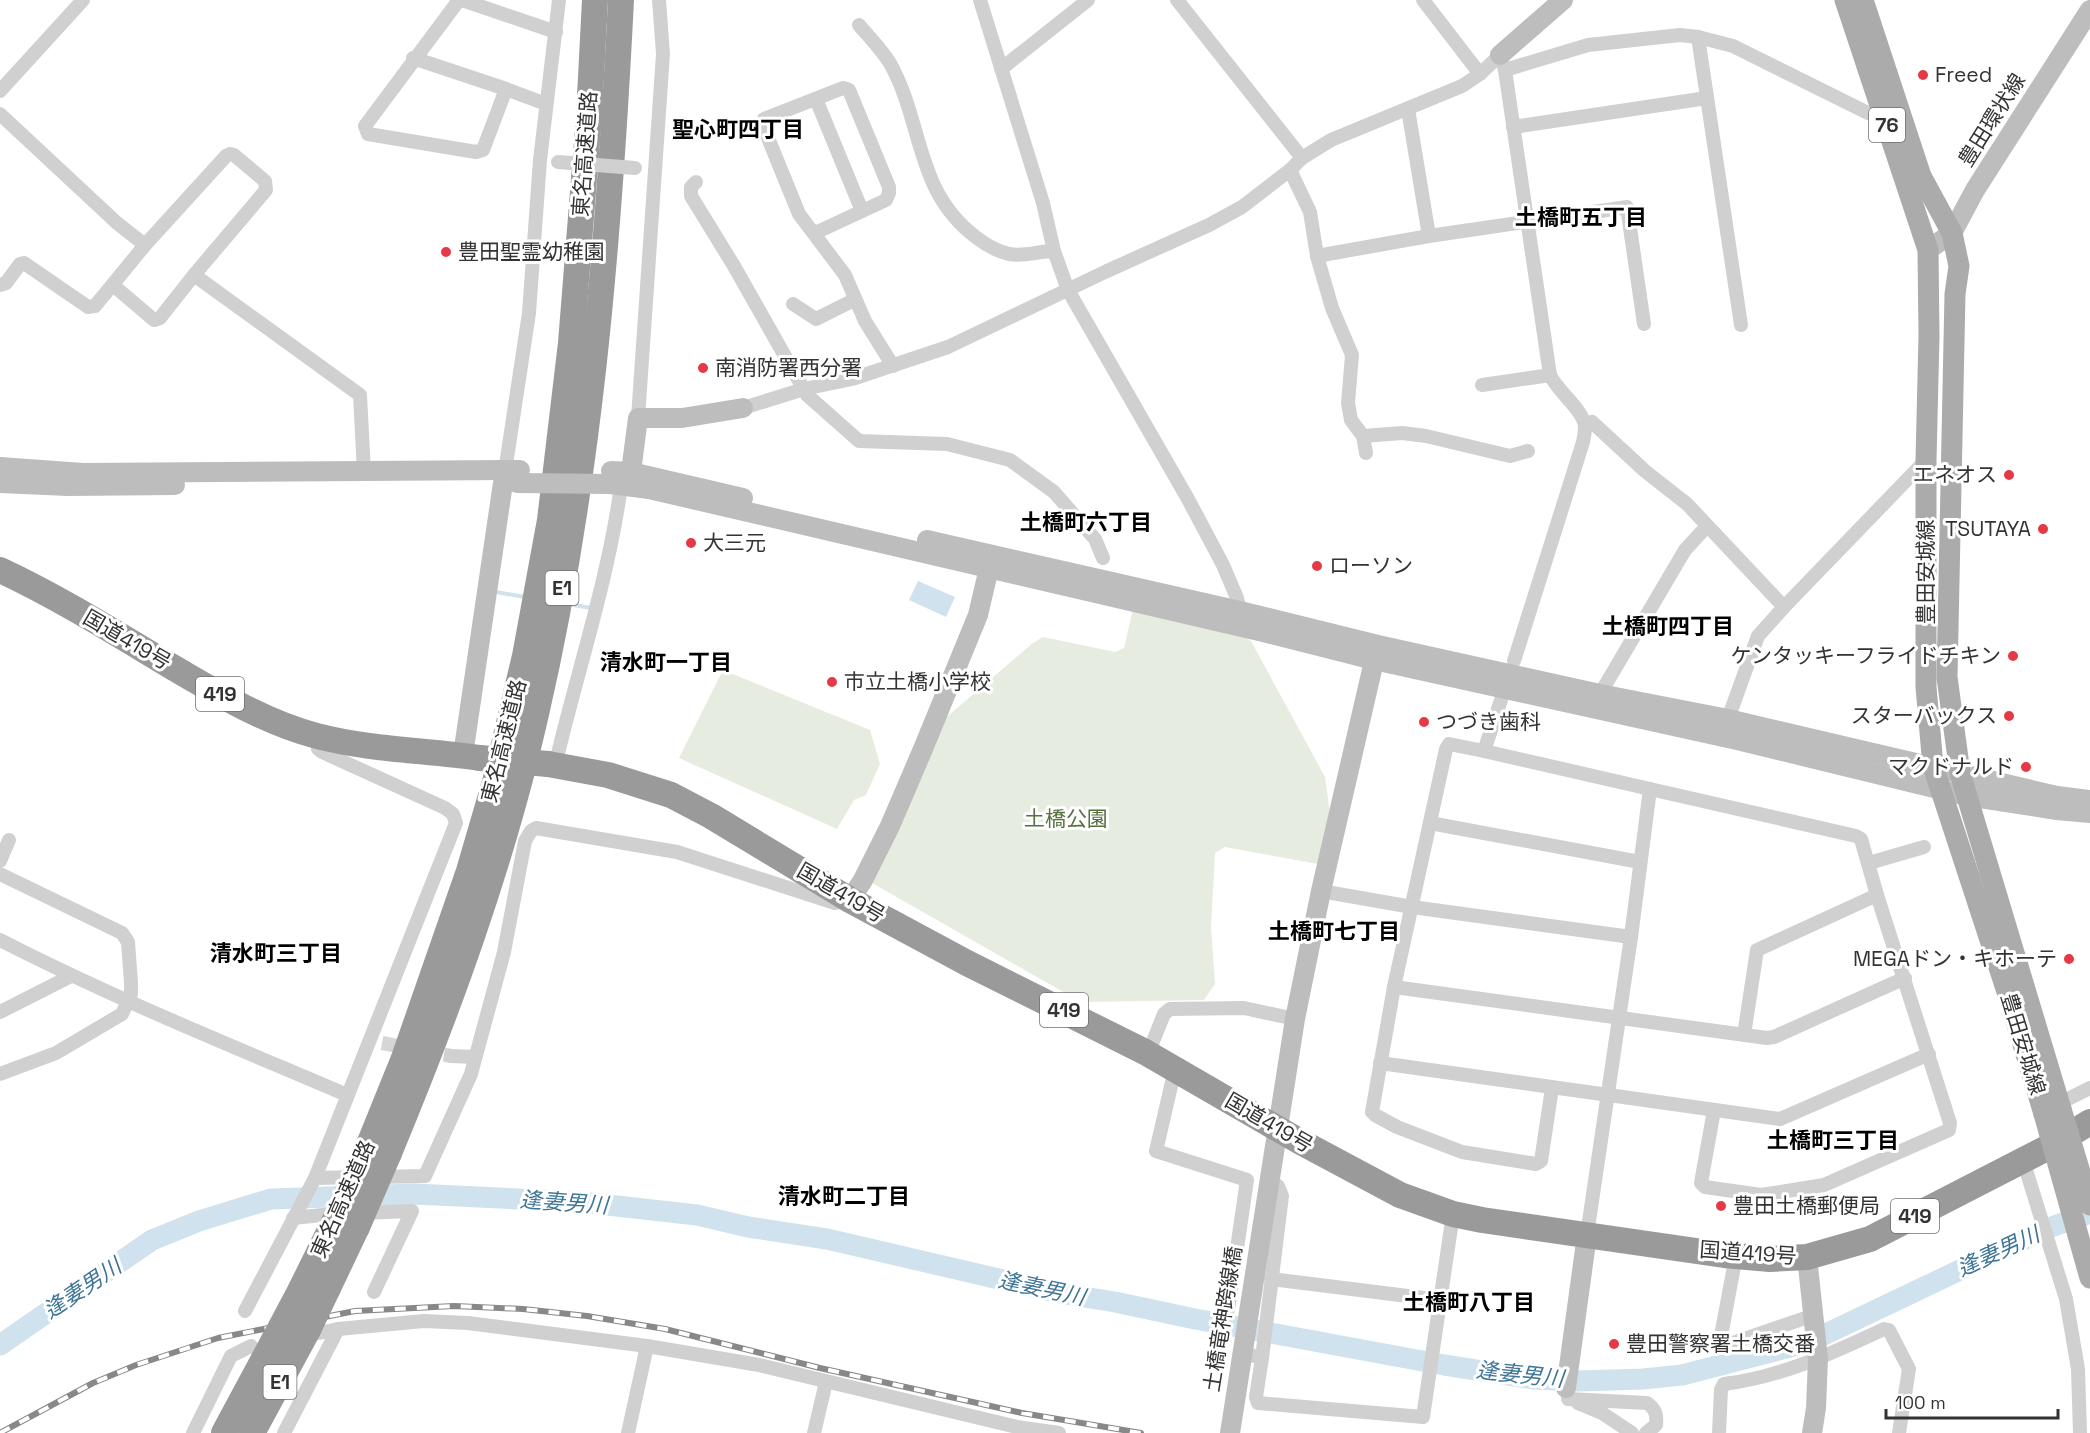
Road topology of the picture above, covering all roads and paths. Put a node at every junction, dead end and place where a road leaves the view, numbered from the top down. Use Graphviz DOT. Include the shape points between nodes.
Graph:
graph roads {
  1 [pos="83,0"];
  2 [pos="460,0"];
  3 [pos="559,0"];
  4 [pos="595,0"];
  5 [pos="621,0"];
  6 [pos="659,0"];
  7 [pos="980,0"];
  8 [pos="1088,0"];
  9 [pos="1177,0"];
  10 [pos="1423,0"];
  11 [pos="1563,0"];
  12 [pos="1845,0"];
  13 [pos="1863,0"];
  14 [pos="2090,10"];
  15 [pos="859,25"];
  16 [pos="556,32"];
  17 [pos="1698,37"];
  18 [pos="413,58"];
  19 [pos="1502,63"];
  20 [pos="1001,69"];
  21 [pos="1480,74"];
  22 [pos="506,89"];
  23 [pos="0,92"];
  24 [pos="1707,98"];
  25 [pos="816,99"];
  26 [pos="546,105"];
  27 [pos="1408,109"];
  28 [pos="0,114"];
  29 [pos="1884,116"];
  30 [pos="1513,127"];
  31 [pos="1302,158"];
  32 [pos="540,160"];
  33 [pos="656,170"];
  34 [pos="1290,170"];
  35 [pos="696,182"];
  36 [pos="862,211"];
  37 [pos="1526,222"];
  38 [pos="1952,232"];
  39 [pos="814,233"];
  40 [pos="1429,236"];
  41 [pos="145,245"];
  42 [pos="1928,249"];
  43 [pos="1054,251"];
  44 [pos="1317,256"];
  45 [pos="194,275"];
  46 [pos="0,285"];
  47 [pos="114,286"];
  48 [pos="1068,290"];
  49 [pos="854,300"];
  50 [pos="793,304"];
  51 [pos="1644,324"];
  52 [pos="1741,325"];
  53 [pos="893,366"];
  54 [pos="1550,375"];
  55 [pos="1482,385"];
  56 [pos="804,389"];
  57 [pos="743,408"];
  58 [pos="638,418"];
  59 [pos="1585,426"];
  60 [pos="1363,436"];
  61 [pos="1528,451"];
  62 [pos="1366,453"];
  63 [pos="1926,460"];
  64 [pos="0,467"];
  65 [pos="364,472"];
  66 [pos="511,477"];
  67 [pos="617,477"];
  68 [pos="0,483"];
  69 [pos="1707,526"];
  70 [pos="1103,558"];
  71 [pos="989,568"];
  72 [pos="0,570"];
  73 [pos="1784,607"];
  74 [pos="1240,611"];
  75 [pos="1376,653"];
  76 [pos="1514,662"];
  77 [pos="1600,694"];
  78 [pos="1501,700"];
  79 [pos="1728,719"];
  80 [pos="317,736"];
  81 [pos="1484,751"];
  82 [pos="471,756"];
  83 [pos="552,765"];
  84 [pos="1933,766"];
  85 [pos="1960,773"];
  86 [pos="1939,788"];
  87 [pos="1650,789"];
  88 [pos="1967,796"];
  89 [pos="2090,800"];
  90 [pos="2090,813"];
  91 [pos="1430,823"];
  92 [pos="9,840"];
  93 [pos="1924,847"];
  94 [pos="0,861"];
  95 [pos="1640,862"];
  96 [pos="1869,863"];
  97 [pos="0,874"];
  98 [pos="1321,891"];
  99 [pos="1877,895"];
  100 [pos="850,900"];
  101 [pos="1412,907"];
  102 [pos="1631,937"];
  103 [pos="0,940"];
  104 [pos="71,976"];
  105 [pos="1905,978"];
  106 [pos="1394,987"];
  107 [pos="128,1002"];
  108 [pos="1,1011"];
  109 [pos="1619,1017"];
  110 [pos="1295,1019"];
  111 [pos="1744,1035"];
  112 [pos="368,1041"];
  113 [pos="382,1043"];
  114 [pos="1148,1054"];
  115 [pos="1929,1054"];
  116 [pos="451,1056"];
  117 [pos="475,1057"];
  118 [pos="1380,1063"];
  119 [pos="1175,1069"];
  120 [pos="0,1074"];
  121 [pos="1552,1088"];
  122 [pos="2090,1088"];
  123 [pos="347,1095"];
  124 [pos="1608,1095"];
  125 [pos="2055,1108"];
  126 [pos="1714,1110"];
  127 [pos="2090,1122"];
  128 [pos="1277,1127"];
  129 [pos="379,1150"];
  130 [pos="2023,1160"];
  131 [pos="314,1180"];
  132 [pos="1269,1180"];
  133 [pos="2090,1205"];
  134 [pos="1453,1214"];
  135 [pos="295,1215"];
  136 [pos="345,1224"];
  137 [pos="1587,1235"];
  138 [pos="1736,1256"];
  139 [pos="1807,1257"];
  140 [pos="1271,1278"];
  141 [pos="2090,1278"];
  142 [pos="374,1292"];
  143 [pos="1440,1300"];
  144 [pos="1228,1310"];
  145 [pos="245,1311"];
  146 [pos="1814,1318"];
  147 [pos="338,1329"];
  148 [pos="313,1331"];
  149 [pos="263,1342"];
  150 [pos="646,1346"];
  151 [pos="1247,1354"];
  152 [pos="1262,1355"];
  153 [pos="1818,1359"];
  154 [pos="826,1382"];
  155 [pos="2085,1387"];
  156 [pos="1567,1394"];
  157 [pos="1016,1430"];
  158 [pos="193,1433"];
  159 [pos="224,1433"];
  160 [pos="252,1433"];
  161 [pos="284,1433"];
  162 [pos="628,1433"];
  163 [pos="814,1433"];
  164 [pos="1059,1433"];
  165 [pos="1230,1433"];
  166 [pos="1632,1433"];
  167 [pos="1646,1433"];
  168 [pos="1719,1433"];
  169 [pos="1812,1433"];
  170 [pos="1899,1433"];
  171 [pos="2080,1433"];
  1 -- 23 [label="street"];
  2 -- 16 [label="street"];
  2 -- 18 [label="street"];
  3 -- 16 [label="street"];
  4 -- 129 [label="highway, 東名高速道路 / E1" via="571,343 550,520 525,656 469,871 404,1058"];
  5 -- 129 [label="highway, 東名高速道路 / E1" via="596,346 548,662 487,888 426,1065"];
  6 -- 33 [label="street" via="663,54"];
  7 -- 20 [label="street"];
  8 -- 20 [label="street"];
  9 -- 31 [label="street"];
  10 -- 21 [label="street"];
  11 -- 19 [label="street"];
  12 -- 29 [label="main road, 豊田安城線 / 76"];
  13 -- 38 [label="main road, 豊田安城線 / 76" via="1921,176"];
  14 -- 38 [label="street, 豊田環状線"];
  15 -- 43 [label="street" via="890,63 910,110 933,186 966,230 996,250 1010,254"];
  16 -- 26 [label="street"];
  17 -- 19 [label="street" via="1680,35 1588,45"];
  17 -- 24 [label="street"];
  17 -- 29 [label="street" via="1733,46 1868,113"];
  18 -- 22 [label="street"];
  18 -- 22 [label="street" via="365,126 368,134 483,150"];
  19 -- 21 [label="street"];
  19 -- 30 [label="street"];
  20 -- 43 [label="street" via="1043,202"];
  21 -- 27 [label="street"];
  22 -- 26 [label="street"];
  24 -- 30 [label="street"];
  24 -- 52 [label="street"];
  25 -- 36 [label="street"];
  25 -- 36 [label="street" via="843,88 849,90 876,155 890,193 886,200"];
  25 -- 39 [label="street" via="764,119 764,128 799,214"];
  26 -- 32 [label="street"];
  27 -- 31 [label="street" via="1340,136"];
  27 -- 40 [label="street"];
  28 -- 41 [label="street" via="117,224"];
  29 -- 42 [label="main road, 豊田安城線 / 76"];
  30 -- 37 [label="street"];
  31 -- 34 [label="street"];
  32 -- 33 [label="street, bridge"];
  32 -- 66 [label="street"];
  33 -- 58 [label="street"];
  34 -- 44 [label="street" via="1310,212"];
  34 -- 48 [label="street" via="1242,207 1209,225"];
  35 -- 56 [label="street" via="691,187 691,196"];
  36 -- 39 [label="street"];
  37 -- 40 [label="street"];
  37 -- 51 [label="street" via="1627,207"];
  37 -- 54 [label="street"];
  38 -- 42 [label="street, 豊田環状線"];
  38 -- 85 [label="main road, 豊田安城線 / 76" via="1959,267 1955,294 1947,677"];
  39 -- 49 [label="street" via="845,275"];
  40 -- 44 [label="street"];
  41 -- 45 [label="street" via="226,156 234,155 265,182 266,190"];
  41 -- 47 [label="street"];
  42 -- 63 [label="main road, 豊田安城線 / 76"];
  43 -- 48 [label="street"];
  44 -- 60 [label="street" via="1332,308 1352,355 1348,403 1351,420"];
  45 -- 47 [label="street" via="157,320"];
  45 -- 65 [label="street" via="360,395"];
  46 -- 47 [label="street" via="24,263 92,308"];
  48 -- 53 [label="street" via="948,347"];
  48 -- 74 [label="street" via="1188,499 1223,565"];
  49 -- 50 [label="street" via="816,319"];
  49 -- 53 [label="street"];
  53 -- 56 [label="street"];
  54 -- 55 [label="street"];
  54 -- 59 [label="street"];
  56 -- 57 [label="street"];
  56 -- 70 [label="street" via="859,441 946,444 1010,460 1054,492 1095,539"];
  57 -- 58 [label="street" via="682,418"];
  58 -- 67 [label="street"];
  59 -- 69 [label="street" via="1592,422 1601,429"];
  59 -- 76 [label="street"];
  60 -- 61 [label="street" via="1402,433 1510,456"];
  60 -- 62 [label="street"];
  63 -- 73 [label="street"];
  63 -- 84 [label="main road, 豊田安城線 / 76" via="1926,687"];
  64 -- 65 [label="street" via="83,473"];
  65 -- 66 [label="street"];
  66 -- 67 [label="street"];
  66 -- 68 [label="street" via="68,486"];
  66 -- 82 [label="street"];
  67 -- 71 [label="street" via="649,489"];
  67 -- 74 [label="street"];
  67 -- 83 [label="street" via="615,530 604,581"];
  69 -- 73 [label="street"];
  69 -- 77 [label="street" via="1685,550"];
  71 -- 75 [label="street" via="1247,628"];
  71 -- 100 [label="street" via="978,615 927,738 890,826"];
  72 -- 80 [label="highway, 国道419号 / 419" via="246,708"];
  73 -- 79 [label="street" via="1758,636"];
  74 -- 75 [label="street"];
  75 -- 77 [label="street"];
  75 -- 86 [label="street"];
  75 -- 98 [label="street, 土橋竜神跨線橋"];
  77 -- 79 [label="street"];
  78 -- 81 [label="street"];
  79 -- 84 [label="street"];
  80 -- 82 [label="highway, 国道419号 / 419" via="379,748"];
  80 -- 112 [label="street" via="322,753 445,808 456,823"];
  81 -- 87 [label="street"];
  81 -- 91 [label="street" via="1449,744"];
  82 -- 83 [label="highway, 国道419号 / 419, bridge"];
  83 -- 100 [label="highway, 国道419号 / 419" via="608,775 671,795"];
  84 -- 85 [label="street"];
  84 -- 86 [label="main road, 豊田安城線 / 76"];
  85 -- 88 [label="main road, 豊田安城線 / 76"];
  85 -- 89 [label="street"];
  86 -- 88 [label="street"];
  86 -- 125 [label="main road, 豊田安城線 / 76" via="2010,1001"];
  87 -- 95 [label="street"];
  87 -- 96 [label="street" via="1856,836 1861,839"];
  88 -- 90 [label="street"];
  88 -- 125 [label="main road, 豊田安城線 / 76"];
  91 -- 95 [label="street"];
  91 -- 101 [label="street"];
  92 -- 94 [label="street"];
  93 -- 96 [label="street"];
  95 -- 102 [label="street"];
  96 -- 99 [label="street"];
  97 -- 107 [label="street" via="122,933 128,942"];
  98 -- 101 [label="street"];
  98 -- 110 [label="street, 土橋竜神跨線橋"];
  99 -- 105 [label="street"];
  99 -- 111 [label="street" via="1757,950"];
  100 -- 114 [label="highway, 国道419号 / 419"];
  100 -- 117 [label="street" via="835,903 677,852 536,828 525,841 504,952"];
  101 -- 102 [label="street"];
  101 -- 106 [label="street"];
  102 -- 109 [label="street"];
  103 -- 104 [label="street"];
  104 -- 107 [label="street"];
  104 -- 108 [label="street"];
  105 -- 111 [label="street" via="1774,1037"];
  105 -- 115 [label="street"];
  106 -- 109 [label="street"];
  106 -- 118 [label="street"];
  107 -- 120 [label="street" via="117,1018 56,1053"];
  107 -- 123 [label="street"];
  109 -- 111 [label="street"];
  109 -- 124 [label="street"];
  110 -- 114 [label="street" via="1244,1008 1170,1009 1164,1014"];
  110 -- 128 [label="street, 土橋竜神跨線橋"];
  112 -- 113 [label="street"];
  112 -- 123 [label="street"];
  114 -- 119 [label="highway, 国道419号 / 419"];
  115 -- 126 [label="street" via="1780,1119"];
  115 -- 126 [label="street" via="1949,1130 1824,1185 1761,1195 1705,1187 1701,1183"];
  116 -- 117 [label="street"];
  117 -- 131 [label="street" via="425,1176"];
  118 -- 121 [label="street"];
  118 -- 121 [label="street" via="1372,1112 1375,1115 1419,1137 1462,1152 1536,1164 1541,1161"];
  119 -- 128 [label="highway, 国道419号 / 419"];
  119 -- 144 [label="street" via="1156,1150 1247,1180"];
  121 -- 124 [label="street"];
  122 -- 125 [label="street"];
  123 -- 131 [label="street"];
  124 -- 126 [label="street"];
  124 -- 137 [label="street"];
  125 -- 133 [label="main road, 豊田安城線 / 76, bridge"];
  125 -- 141 [label="main road, 豊田安城線 / 76, bridge"];
  127 -- 130 [label="highway, 国道419号 / 419"];
  128 -- 132 [label="street, 土橋竜神跨線橋"];
  128 -- 134 [label="highway, 国道419号 / 419" via="1400,1195"];
  129 -- 136 [label="highway, 東名高速道路 / E1, bridge"];
  130 -- 139 [label="highway, 国道419号 / 419" via="1870,1239"];
  130 -- 155 [label="street" via="2066,1299 2078,1369"];
  131 -- 135 [label="street"];
  132 -- 140 [label="street" via="1278,1186 1282,1196"];
  132 -- 165 [label="street, 土橋竜神跨線橋"];
  134 -- 137 [label="highway, 国道419号 / 419"];
  134 -- 143 [label="street"];
  135 -- 142 [label="street" via="412,1211"];
  135 -- 145 [label="street"];
  136 -- 148 [label="highway, 東名高速道路 / E1, bridge"];
  136 -- 149 [label="highway, 東名高速道路 / E1, bridge"];
  137 -- 138 [label="highway, 国道419号 / 419"];
  137 -- 156 [label="street"];
  138 -- 139 [label="highway, 国道419号 / 419"];
  138 -- 146 [label="street" via="1721,1347"];
  139 -- 146 [label="street"];
  140 -- 143 [label="street"];
  140 -- 152 [label="street"];
  143 -- 152 [label="street" via="1423,1417 1258,1403"];
  146 -- 153 [label="street"];
  147 -- 148 [label="street"];
  147 -- 150 [label="street" via="424,1321 468,1323"];
  147 -- 161 [label="street"];
  148 -- 160 [label="highway, 東名高速道路 / E1"];
  149 -- 158 [label="street" via="231,1356"];
  149 -- 159 [label="highway, 東名高速道路 / E1"];
  150 -- 154 [label="street" via="759,1365"];
  150 -- 162 [label="street"];
  151 -- 152 [label="street"];
  153 -- 168 [label="street" via="1746,1382 1724,1384"];
  153 -- 169 [label="street"];
  153 -- 170 [label="street" via="1889,1330 1909,1369"];
  154 -- 157 [label="street"];
  154 -- 163 [label="street"];
  155 -- 171 [label="street"];
  156 -- 166 [label="street"];
  156 -- 167 [label="street" via="1647,1403 1657,1415 1656,1425"];
  157 -- 164 [label="street"];
}
